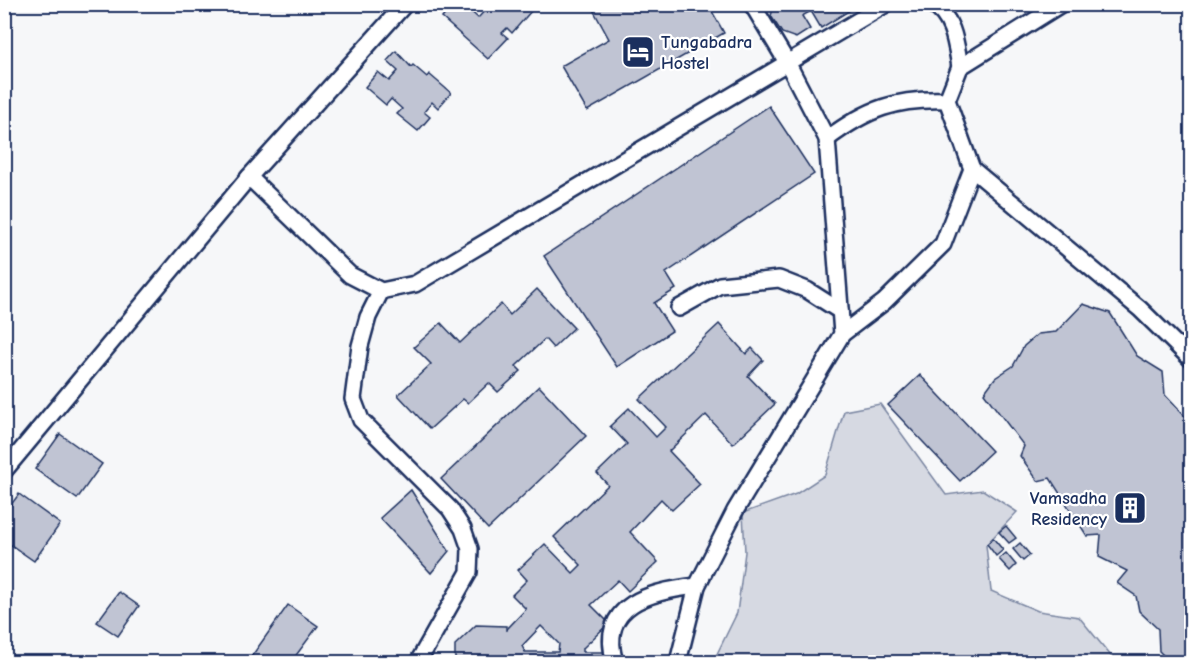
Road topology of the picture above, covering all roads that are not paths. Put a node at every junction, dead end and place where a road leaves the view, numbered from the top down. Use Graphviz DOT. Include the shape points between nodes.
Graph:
graph roads {
  1 [pos="405,4"];
  2 [pos="752,4"];
  3 [pos="886,4"];
  4 [pos="932,4"];
  5 [pos="1061,4"];
  6 [pos="788,64"];
  7 [pos="960,67"];
  8 [pos="947,100"];
  9 [pos="827,139"];
  10 [pos="972,169"];
  11 [pos="249,177"];
  12 [pos="381,291"];
  13 [pos="679,308"];
  14 [pos="840,311"];
  15 [pos="842,333"];
  16 [pos="1191,360"];
  17 [pos="4,471"];
  18 [pos="697,586"];
  19 [pos="418,663"];
  20 [pos="615,663"];
  21 [pos="678,663"];
  1 -- 11 [label="lane"];
  2 -- 6 [label="lane"];
  3 -- 6 [label="lane"];
  4 -- 7 [label="lane" via="941,9 948,21"];
  5 -- 7 [label="lane"];
  6 -- 9 [label="lane"];
  6 -- 12 [label="lane" via="415,284"];
  7 -- 8 [label="lane"];
  8 -- 9 [label="lane" via="914,99 882,108 854,119"];
  8 -- 10 [label="lane"];
  9 -- 14 [label="lane"];
  10 -- 15 [label="lane" via="943,244 884,302"];
  10 -- 16 [label="lane" via="1140,309"];
  11 -- 12 [label="lane" via="350,275"];
  11 -- 17 [label="lane"];
  12 -- 19 [label="lane" via="365,327 353,399 361,420 450,509 470,549 469,572"];
  13 -- 14 [label="lane" via="720,285 779,279 807,290"];
  14 -- 15 [label="lane"];
  15 -- 18 [label="lane" via="735,511"];
  18 -- 20 [label="lane" via="652,595 621,613 613,624 611,638"];
  18 -- 21 [label="lane"];
}
